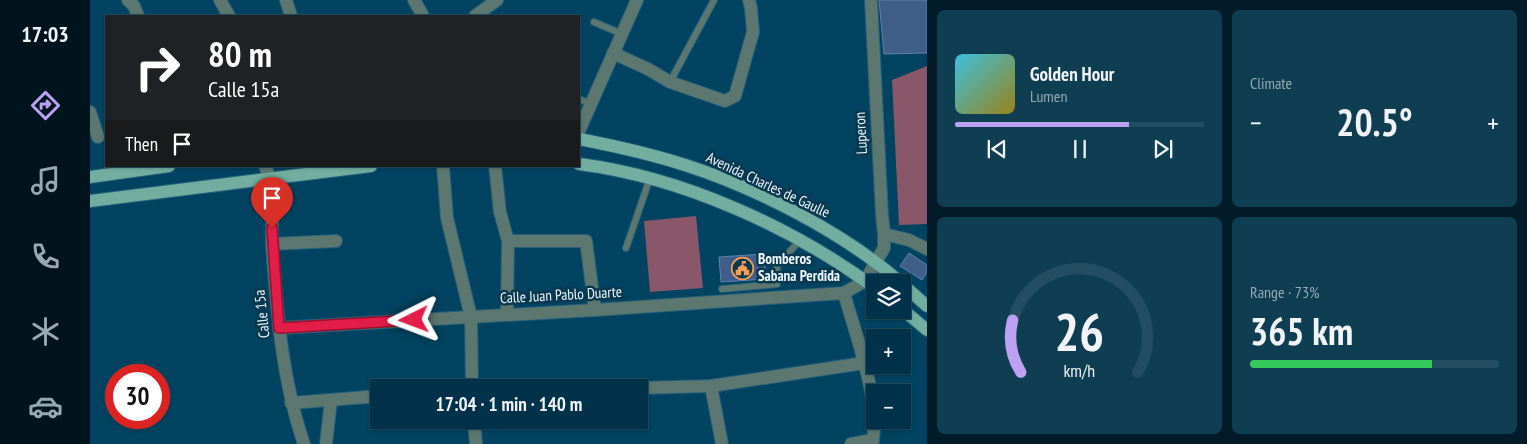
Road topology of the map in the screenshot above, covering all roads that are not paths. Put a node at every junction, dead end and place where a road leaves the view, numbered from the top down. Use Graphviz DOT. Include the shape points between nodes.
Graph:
graph roads {
  1 [pos="128,0"];
  2 [pos="220,0"];
  3 [pos="286,0"];
  4 [pos="414,0"];
  5 [pos="497,0"];
  6 [pos="637,0"];
  7 [pos="714,0"];
  8 [pos="749,0"];
  9 [pos="870,0"];
  10 [pos="480,9"];
  11 [pos="138,15"];
  12 [pos="228,15"];
  13 [pos="291,15"];
  14 [pos="422,15"];
  15 [pos="594,22"];
  16 [pos="622,34"];
  17 [pos="613,53"];
  18 [pos="670,82"];
  19 [pos="580,99"];
  20 [pos="591,104"];
  21 [pos="90,112"];
  22 [pos="580,129"];
  23 [pos="98,137"];
  24 [pos="580,139"];
  25 [pos="580,164"];
  26 [pos="162,167"];
  27 [pos="265,167"];
  28 [pos="363,167"];
  29 [pos="443,167"];
  30 [pos="495,167"];
  31 [pos="90,177"];
  32 [pos="650,178"];
  33 [pos="271,179"];
  34 [pos="90,201"];
  35 [pos="884,234"];
  36 [pos="800,240"];
  37 [pos="336,241"];
  38 [pos="508,241"];
  39 [pos="272,244"];
  40 [pos="626,248"];
  41 [pos="927,249"];
  42 [pos="876,262"];
  43 [pos="873,274"];
  44 [pos="890,274"];
  45 [pos="866,281"];
  46 [pos="866,285"];
  47 [pos="722,289"];
  48 [pos="911,292"];
  49 [pos="844,293"];
  50 [pos="927,306"];
  51 [pos="595,310"];
  52 [pos="507,314"];
  53 [pos="911,317"];
  54 [pos="472,318"];
  55 [pos="279,328"];
  56 [pos="927,330"];
  57 [pos="864,363"];
  58 [pos="472,379"];
  59 [pos="711,386"];
  60 [pos="648,388"];
  61 [pos="370,397"];
  62 [pos="331,400"];
  63 [pos="291,403"];
  64 [pos="475,429"];
  65 [pos="873,442"];
  66 [pos="304,444"];
  67 [pos="326,444"];
  68 [pos="476,444"];
  69 [pos="722,444"];
  70 [pos="850,444"];
  1 -- 11 [label="street"];
  2 -- 12 [label="street"];
  3 -- 13 [label="street"];
  4 -- 14 [label="street"];
  5 -- 10 [label="street"];
  6 -- 16 [label="street"];
  7 -- 18 [label="lane"];
  8 -- 18 [label="street" via="753,32 735,96 725,101"];
  9 -- 35 [label="street, Luperon"];
  15 -- 16 [label="lane"];
  16 -- 17 [label="street"];
  17 -- 18 [label="street"];
  17 -- 20 [label="street"];
  19 -- 20 [label="lane"];
  20 -- 22 [label="street"];
  21 -- 23 [label="street"];
  24 -- 42 [label="main road, Avenida Charles de Gaulle" via="686,165 736,185 825,229"];
  25 -- 32 [label="main road"];
  26 -- 31 [label="main road"];
  27 -- 33 [label="street"];
  28 -- 33 [label="main road"];
  29 -- 54 [label="street" via="447,218"];
  30 -- 38 [label="street" via="500,212"];
  32 -- 36 [label="main road" via="765,221"];
  32 -- 40 [label="lane"];
  33 -- 34 [label="main road"];
  33 -- 39 [label="street, Calle 15a"];
  35 -- 41 [label="street" via="909,240"];
  35 -- 42 [label="street, Luperon" via="884,248"];
  36 -- 45 [label="main road"];
  36 -- 47 [label="lane" via="777,266 777,284"];
  37 -- 39 [label="street"];
  38 -- 51 [label="street" via="586,241"];
  38 -- 52 [label="street"];
  39 -- 55 [label="street, Calle 15a"];
  42 -- 43 [label="street, Luperon"];
  42 -- 44 [label="main road, Avenida Charles de Gaulle"];
  46 -- 49 [label="street"];
  48 -- 50 [label="main road, Avenida Charles de Gaulle"];
  49 -- 51 [label="street, Calle Juan Pablo Duarte"];
  49 -- 57 [label="street"];
  51 -- 52 [label="street, Calle Juan Pablo Duarte"];
  52 -- 54 [label="street, Calle Juan Pablo Duarte"];
  53 -- 56 [label="main road"];
  54 -- 55 [label="street, Calle Juan Pablo Duarte"];
  54 -- 58 [label="street"];
  55 -- 63 [label="street, Calle 15a"];
  57 -- 59 [label="street"];
  57 -- 65 [label="street" via="875,414"];
  59 -- 60 [label="street"];
  59 -- 69 [label="street"];
  61 -- 62 [label="street"];
  62 -- 63 [label="street"];
  62 -- 67 [label="street"];
  63 -- 66 [label="street, Calle 15a"];
  64 -- 68 [label="street"];
  65 -- 70 [label="street"];
}
